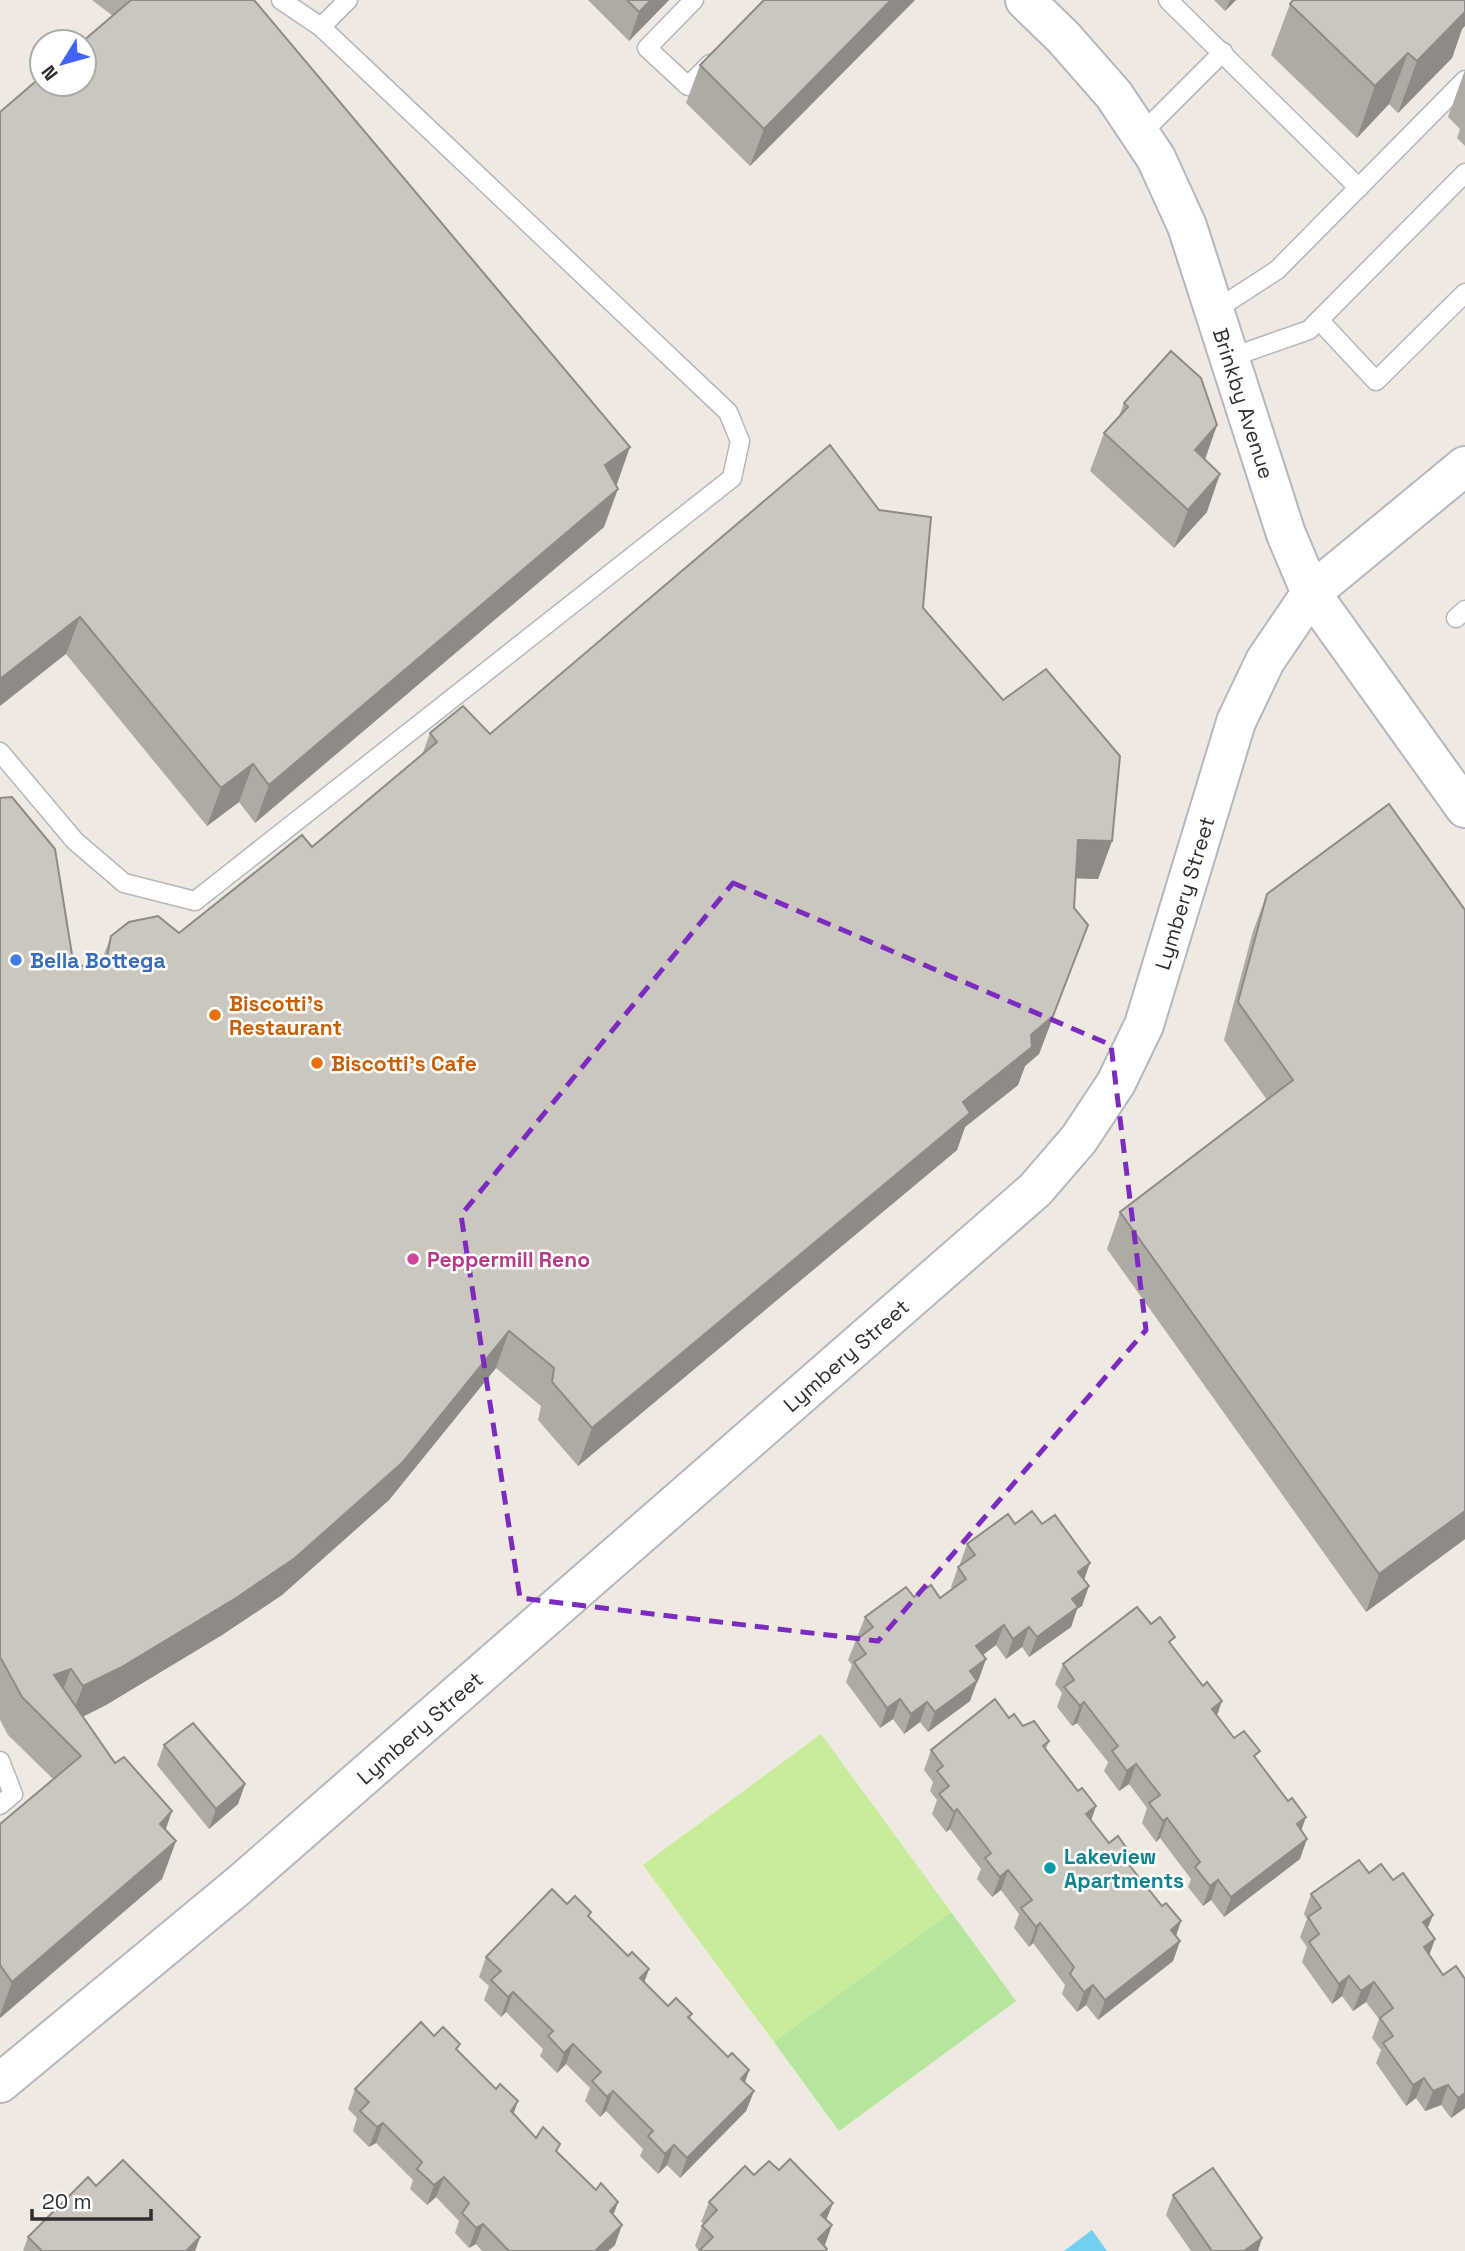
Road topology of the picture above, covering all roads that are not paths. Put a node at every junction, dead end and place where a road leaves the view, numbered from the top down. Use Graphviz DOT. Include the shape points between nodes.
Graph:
graph roads {
  1 [pos="281,0"];
  2 [pos="348,0"];
  3 [pos="694,0"];
  4 [pos="1025,0"];
  5 [pos="1168,0"];
  6 [pos="321,27"];
  7 [pos="726,48"];
  8 [pos="1223,52"];
  9 [pos="1465,80"];
  10 [pos="1140,135"];
  11 [pos="1465,173"];
  12 [pos="1359,188"];
  13 [pos="1465,293"];
  14 [pos="1214,311"];
  15 [pos="1319,320"];
  16 [pos="1229,358"];
  17 [pos="1465,466"];
  18 [pos="1311,593"];
  19 [pos="0,752"];
  20 [pos="1465,808"];
  21 [pos="0,1761"];
  22 [pos="0,1805"];
  23 [pos="0,2083"];
  1 -- 6 [label="lane"];
  2 -- 6 [label="lane"];
  3 -- 7 [label="lane" via="647,48 688,86"];
  4 -- 10 [label="street, Brinkby Avenue" via="1114,95"];
  5 -- 8 [label="lane"];
  6 -- 19 [label="lane" via="728,412 740,442 732,478 195,901 124,883 75,841"];
  8 -- 10 [label="lane"];
  8 -- 12 [label="lane"];
  9 -- 12 [label="lane"];
  10 -- 14 [label="street, Brinkby Avenue" via="1156,158 1187,226"];
  11 -- 15 [label="lane"];
  12 -- 14 [label="lane" via="1277,270"];
  13 -- 15 [label="lane" via="1376,381"];
  14 -- 16 [label="street, Brinkby Avenue"];
  15 -- 16 [label="lane" via="1309,330"];
  16 -- 18 [label="street, Brinkby Avenue" via="1286,534"];
  17 -- 18 [label="street, Lymbery Street"];
  18 -- 20 [label="street, Brinkby Avenue"];
  18 -- 23 [label="street, Lymbery Street" via="1265,661 1236,722 1144,1025 1116,1083 1079,1139 1035,1190 238,1886"];
  21 -- 22 [label="lane" via="13,1794"];
}
